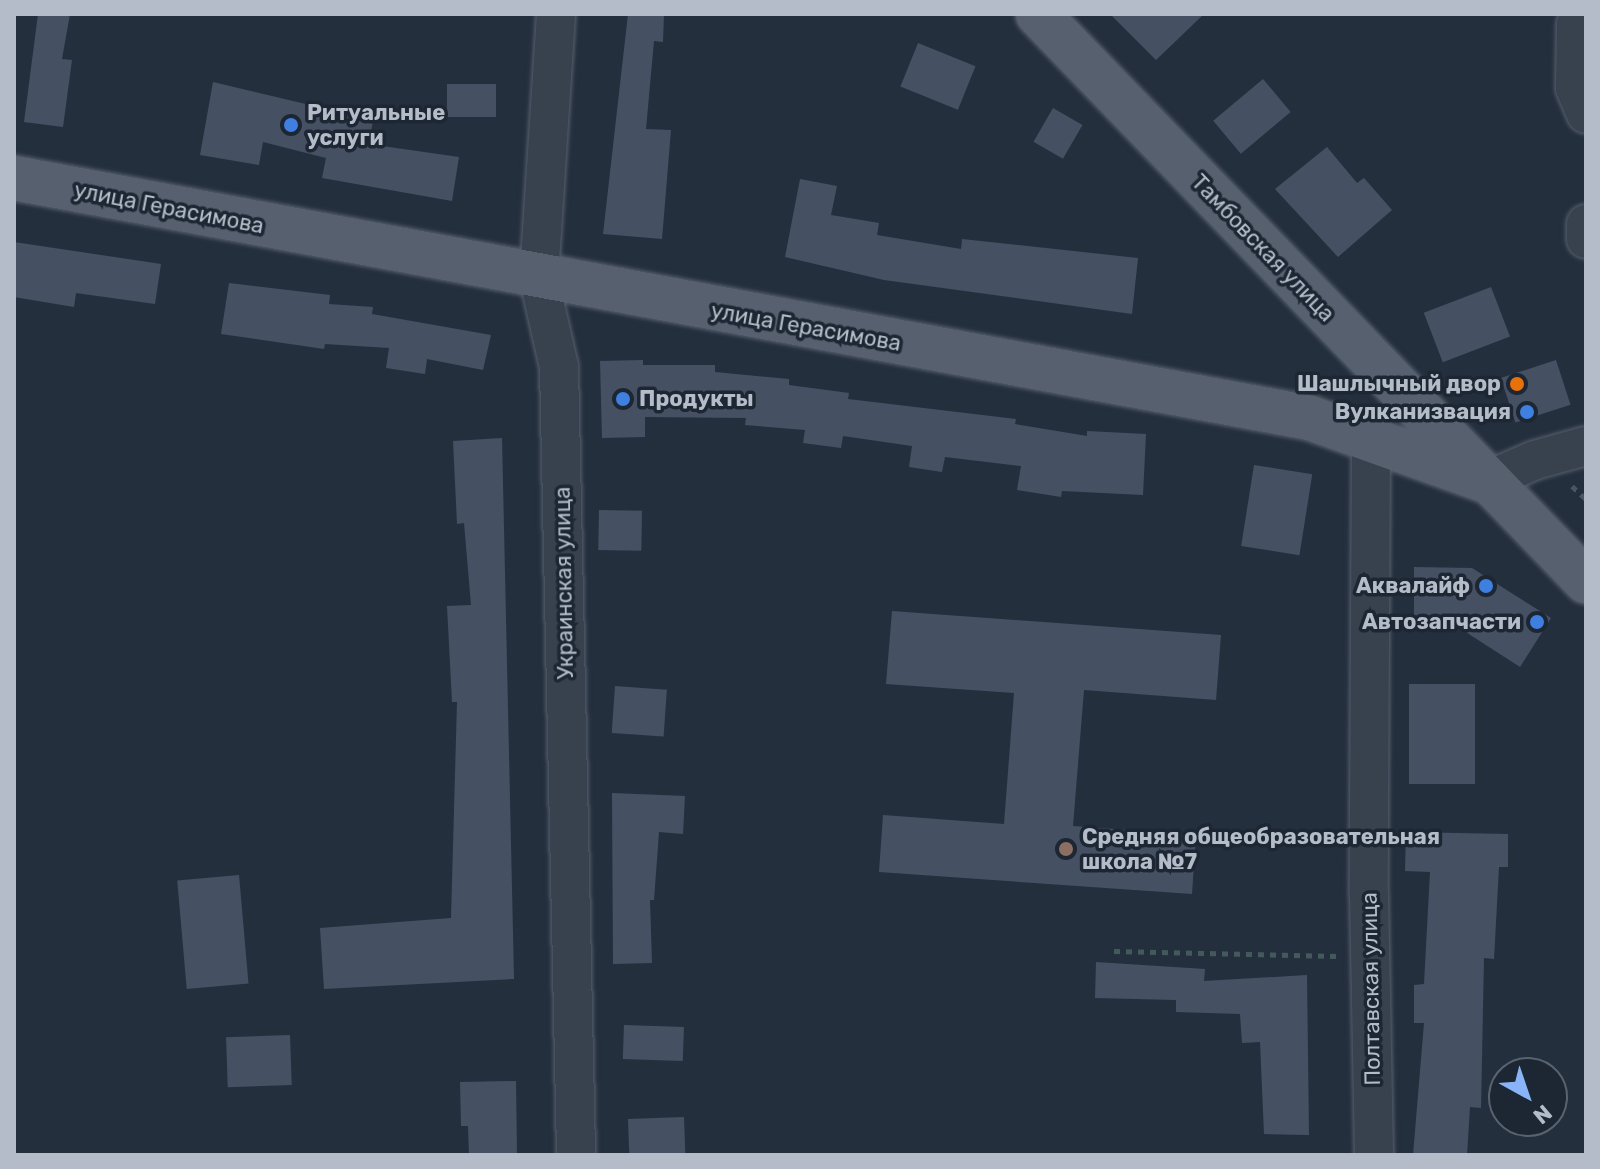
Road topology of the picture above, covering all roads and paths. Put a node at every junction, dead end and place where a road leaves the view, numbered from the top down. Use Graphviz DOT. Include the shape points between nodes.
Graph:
graph roads {
  1 [pos="556,14"];
  2 [pos="1038,14"];
  3 [pos="1586,21"];
  4 [pos="1586,114"];
  5 [pos="14,178"];
  6 [pos="1586,224"];
  7 [pos="1586,239"];
  8 [pos="539,279"];
  9 [pos="1371,438"];
  10 [pos="1586,446"];
  11 [pos="1487,481"];
  12 [pos="1586,581"];
  13 [pos="1114,951"];
  14 [pos="1370,957"];
  15 [pos="576,1155"];
  16 [pos="1374,1155"];
  1 -- 8 [label="street, Украинская улица"];
  2 -- 11 [label="main road, Тамбовская улица"];
  3 -- 4 [label="street" via="1576,25 1575,88"];
  5 -- 8 [label="main road, улица Герасимова"];
  6 -- 7 [label="street"];
  8 -- 9 [label="main road, улица Герасимова" via="1310,418"];
  8 -- 15 [label="street, Украинская улица" via="559,367"];
  9 -- 11 [label="main road, улица Герасимова"];
  9 -- 14 [label="street, Полтавская улица"];
  10 -- 11 [label="street"];
  11 -- 12 [label="main road, Тамбовская улица"];
  13 -- 14 [label="path"];
  14 -- 16 [label="street, Полтавская улица"];
}
